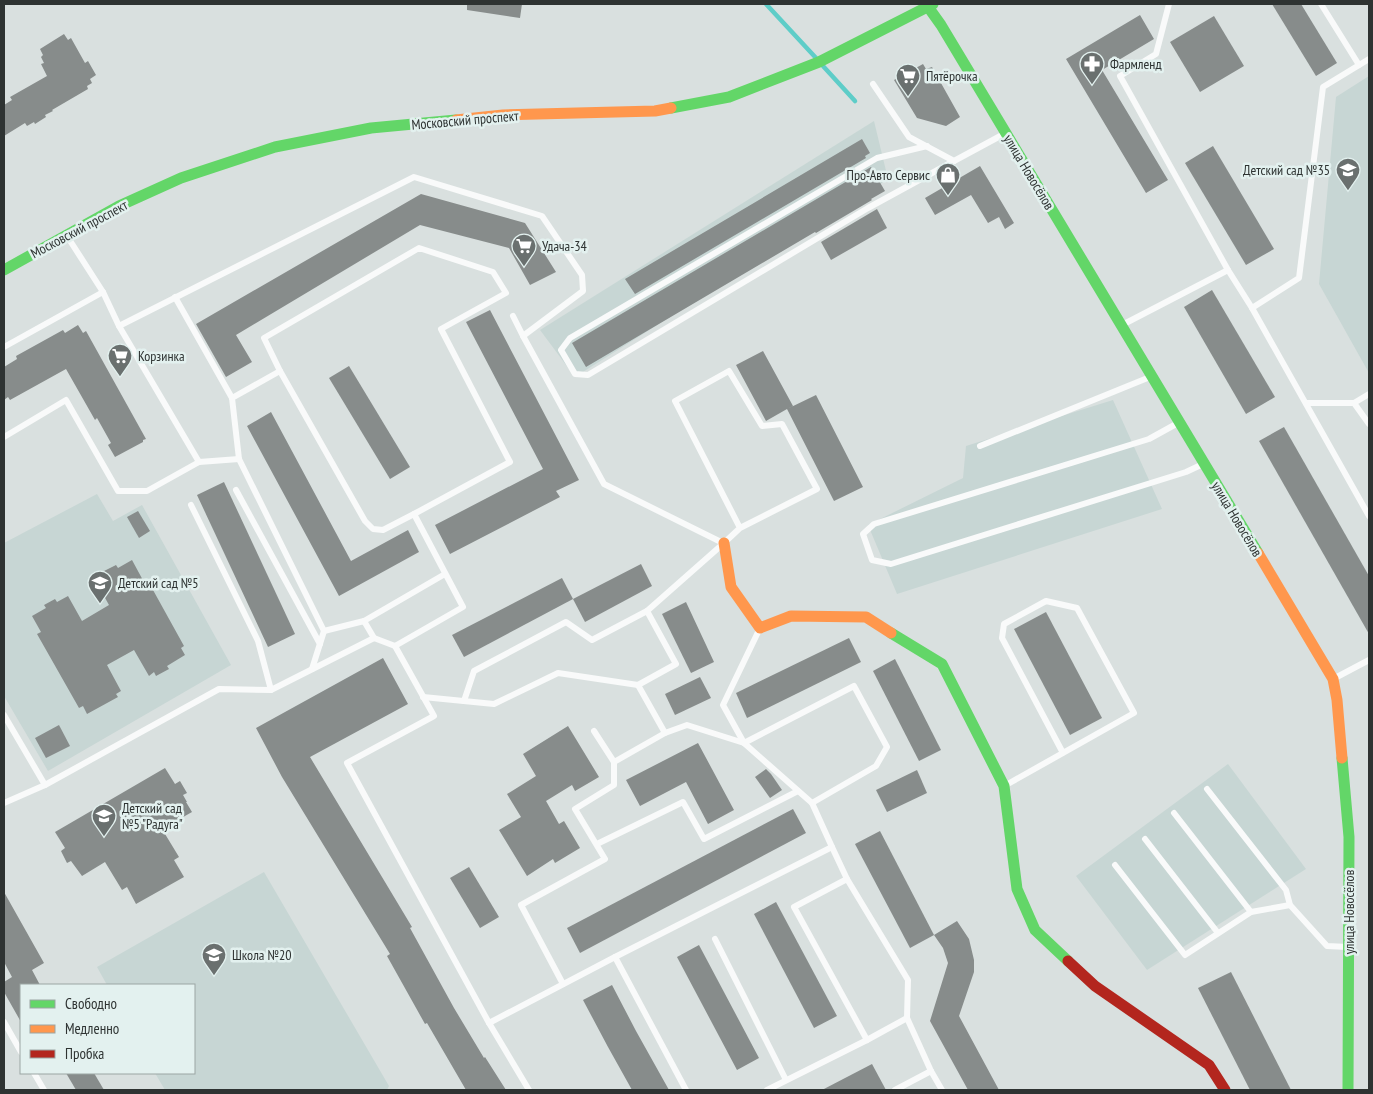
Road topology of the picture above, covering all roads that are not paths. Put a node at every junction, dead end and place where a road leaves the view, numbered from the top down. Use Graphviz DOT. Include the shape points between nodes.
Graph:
graph roads {
  1 [pos="1169,4"];
  2 [pos="1322,4"];
  3 [pos="929,5"];
  4 [pos="1369,59"];
  5 [pos="1359,65"];
  6 [pos="873,84"];
  7 [pos="1006,133"];
  8 [pos="927,146"];
  9 [pos="954,161"];
  10 [pos="66,235"];
  11 [pos="4,270"];
  12 [pos="1228,270"];
  13 [pos="103,292"];
  14 [pos="175,297"];
  15 [pos="1252,308"];
  16 [pos="513,316"];
  17 [pos="1121,325"];
  18 [pos="119,326"];
  19 [pos="523,336"];
  20 [pos="4,347"];
  21 [pos="280,371"];
  22 [pos="1152,376"];
  23 [pos="1369,394"];
  24 [pos="232,398"];
  25 [pos="1306,403"];
  26 [pos="1354,403"];
  27 [pos="1179,422"];
  28 [pos="1369,424"];
  29 [pos="4,437"];
  30 [pos="980,446"];
  31 [pos="238,460"];
  32 [pos="198,462"];
  33 [pos="1204,463"];
  34 [pos="236,490"];
  35 [pos="191,505"];
  36 [pos="414,514"];
  37 [pos="1369,516"];
  38 [pos="740,528"];
  39 [pos="724,543"];
  40 [pos="445,574"];
  41 [pos="647,611"];
  42 [pos="364,621"];
  43 [pos="760,628"];
  44 [pos="324,630"];
  45 [pos="374,638"];
  46 [pos="320,644"];
  47 [pos="395,646"];
  48 [pos="1369,660"];
  49 [pos="312,669"];
  50 [pos="1333,679"];
  51 [pos="638,685"];
  52 [pos="271,690"];
  53 [pos="424,697"];
  54 [pos="464,701"];
  55 [pos="4,715"];
  56 [pos="594,730"];
  57 [pos="665,733"];
  58 [pos="744,743"];
  59 [pos="1063,752"];
  60 [pos="614,762"];
  61 [pos="45,785"];
  62 [pos="1004,786"];
  63 [pos="1207,789"];
  64 [pos="798,791"];
  65 [pos="4,803"];
  66 [pos="812,803"];
  67 [pos="1174,813"];
  68 [pos="1145,838"];
  69 [pos="596,844"];
  70 [pos="832,847"];
  71 [pos="1115,865"];
  72 [pos="847,879"];
  73 [pos="1290,904"];
  74 [pos="1250,912"];
  75 [pos="1218,933"];
  76 [pos="715,939"];
  77 [pos="1349,947"];
  78 [pos="615,957"];
  79 [pos="563,984"];
  80 [pos="907,1018"];
  81 [pos="4,1022"];
  82 [pos="489,1023"];
  83 [pos="867,1040"];
  84 [pos="20,1050"];
  85 [pos="931,1071"];
  86 [pos="35,1074"];
  87 [pos="786,1080"];
  88 [pos="44,1090"];
  89 [pos="529,1090"];
  90 [pos="686,1090"];
  91 [pos="767,1090"];
  92 [pos="895,1090"];
  93 [pos="942,1090"];
  94 [pos="1225,1090"];
  95 [pos="1348,1090"];
  1 -- 12 [label="lane" via="1156,54 1120,76"];
  2 -- 5 [label="lane"];
  3 -- 7 [label="street, улица Новосёлов"];
  3 -- 10 [label="street, Московский проспект" via="819,62 729,97 655,111 503,115 371,128 275,147 181,178"];
  4 -- 5 [label="lane"];
  5 -- 15 [label="lane" via="1323,87 1298,278"];
  6 -- 8 [label="lane" via="909,137"];
  7 -- 9 [label="lane"];
  7 -- 17 [label="street, улица Новосёлов"];
  8 -- 9 [label="lane"];
  8 -- 9 [label="lane" via="877,158 570,338 561,350 575,374 588,375 868,208"];
  10 -- 11 [label="street, Московский проспект"];
  10 -- 13 [label="lane"];
  12 -- 15 [label="lane"];
  12 -- 17 [label="lane"];
  13 -- 18 [label="lane"];
  13 -- 20 [label="lane"];
  14 -- 18 [label="lane"];
  14 -- 19 [label="lane" via="414,177 542,216 582,275 583,291"];
  14 -- 24 [label="lane"];
  15 -- 25 [label="lane"];
  16 -- 19 [label="lane"];
  17 -- 22 [label="street, улица Новосёлов"];
  18 -- 32 [label="lane"];
  19 -- 39 [label="lane" via="604,484"];
  21 -- 24 [label="lane"];
  21 -- 36 [label="lane" via="365,521 382,530"];
  21 -- 36 [label="lane" via="264,338 419,248 493,272 506,293 441,330 510,462"];
  22 -- 27 [label="street, улица Новосёлов"];
  22 -- 30 [label="lane"];
  23 -- 26 [label="lane"];
  24 -- 31 [label="lane"];
  25 -- 26 [label="lane"];
  25 -- 37 [label="lane"];
  26 -- 28 [label="lane"];
  27 -- 33 [label="street, улица Новосёлов"];
  27 -- 33 [label="lane" via="1149,439 874,524 863,534 872,560 891,564 1186,472"];
  29 -- 32 [label="lane" via="66,400 118,491 147,491"];
  31 -- 32 [label="lane"];
  31 -- 44 [label="lane"];
  33 -- 50 [label="street, улица Новосёлов"];
  34 -- 46 [label="lane"];
  35 -- 52 [label="lane" via="258,641"];
  36 -- 40 [label="lane"];
  38 -- 38 [label="lane" via="817,488 782,424 762,426 729,371 675,401"];
  38 -- 39 [label="lane"];
  39 -- 41 [label="lane"];
  39 -- 43 [label="street" via="731,587"];
  40 -- 42 [label="lane"];
  40 -- 47 [label="lane" via="463,607"];
  41 -- 51 [label="lane" via="676,664"];
  41 -- 54 [label="lane" via="592,640 566,622 474,671"];
  42 -- 44 [label="lane"];
  42 -- 45 [label="lane"];
  43 -- 58 [label="lane" via="723,705"];
  43 -- 62 [label="street" via="791,616 866,616 942,664"];
  44 -- 46 [label="lane"];
  45 -- 47 [label="lane"];
  45 -- 49 [label="lane"];
  46 -- 49 [label="lane"];
  47 -- 53 [label="lane"];
  48 -- 50 [label="lane"];
  49 -- 52 [label="lane"];
  50 -- 77 [label="street, улица Новосёлов" via="1349,837"];
  51 -- 54 [label="lane" via="558,674 494,704"];
  51 -- 57 [label="lane"];
  52 -- 61 [label="lane" via="219,688"];
  53 -- 54 [label="lane"];
  53 -- 82 [label="lane" via="434,716 347,763"];
  55 -- 61 [label="lane"];
  56 -- 60 [label="lane"];
  57 -- 58 [label="lane" via="687,725"];
  57 -- 60 [label="lane"];
  58 -- 64 [label="lane"];
  58 -- 66 [label="lane" via="854,686 886,747 876,766"];
  59 -- 59 [label="lane" via="1134,713 1077,608 1046,601 1004,624 1002,638"];
  59 -- 62 [label="lane"];
  60 -- 69 [label="lane" via="614,785 575,809"];
  61 -- 65 [label="lane"];
  62 -- 94 [label="street" via="1016,889 1035,930 1095,986 1209,1064"];
  63 -- 73 [label="lane" via="1286,890"];
  64 -- 66 [label="lane"];
  64 -- 69 [label="lane" via="704,839 683,802"];
  66 -- 70 [label="lane"];
  67 -- 74 [label="lane"];
  68 -- 75 [label="lane"];
  69 -- 79 [label="lane" via="605,859 521,905"];
  70 -- 72 [label="lane"];
  70 -- 78 [label="lane"];
  71 -- 75 [label="lane" via="1185,955"];
  72 -- 80 [label="lane" via="908,980"];
  72 -- 83 [label="lane" via="794,907"];
  73 -- 74 [label="lane"];
  73 -- 77 [label="lane" via="1327,946"];
  74 -- 75 [label="lane"];
  76 -- 87 [label="lane"];
  77 -- 95 [label="street, улица Новосёлов"];
  78 -- 79 [label="lane"];
  78 -- 90 [label="lane"];
  79 -- 82 [label="lane"];
  80 -- 83 [label="lane"];
  80 -- 85 [label="lane"];
  81 -- 84 [label="lane"];
  82 -- 89 [label="lane"];
  83 -- 87 [label="lane"];
  85 -- 92 [label="lane"];
  85 -- 93 [label="lane"];
  86 -- 88 [label="lane"];
  87 -- 91 [label="lane"];
}
